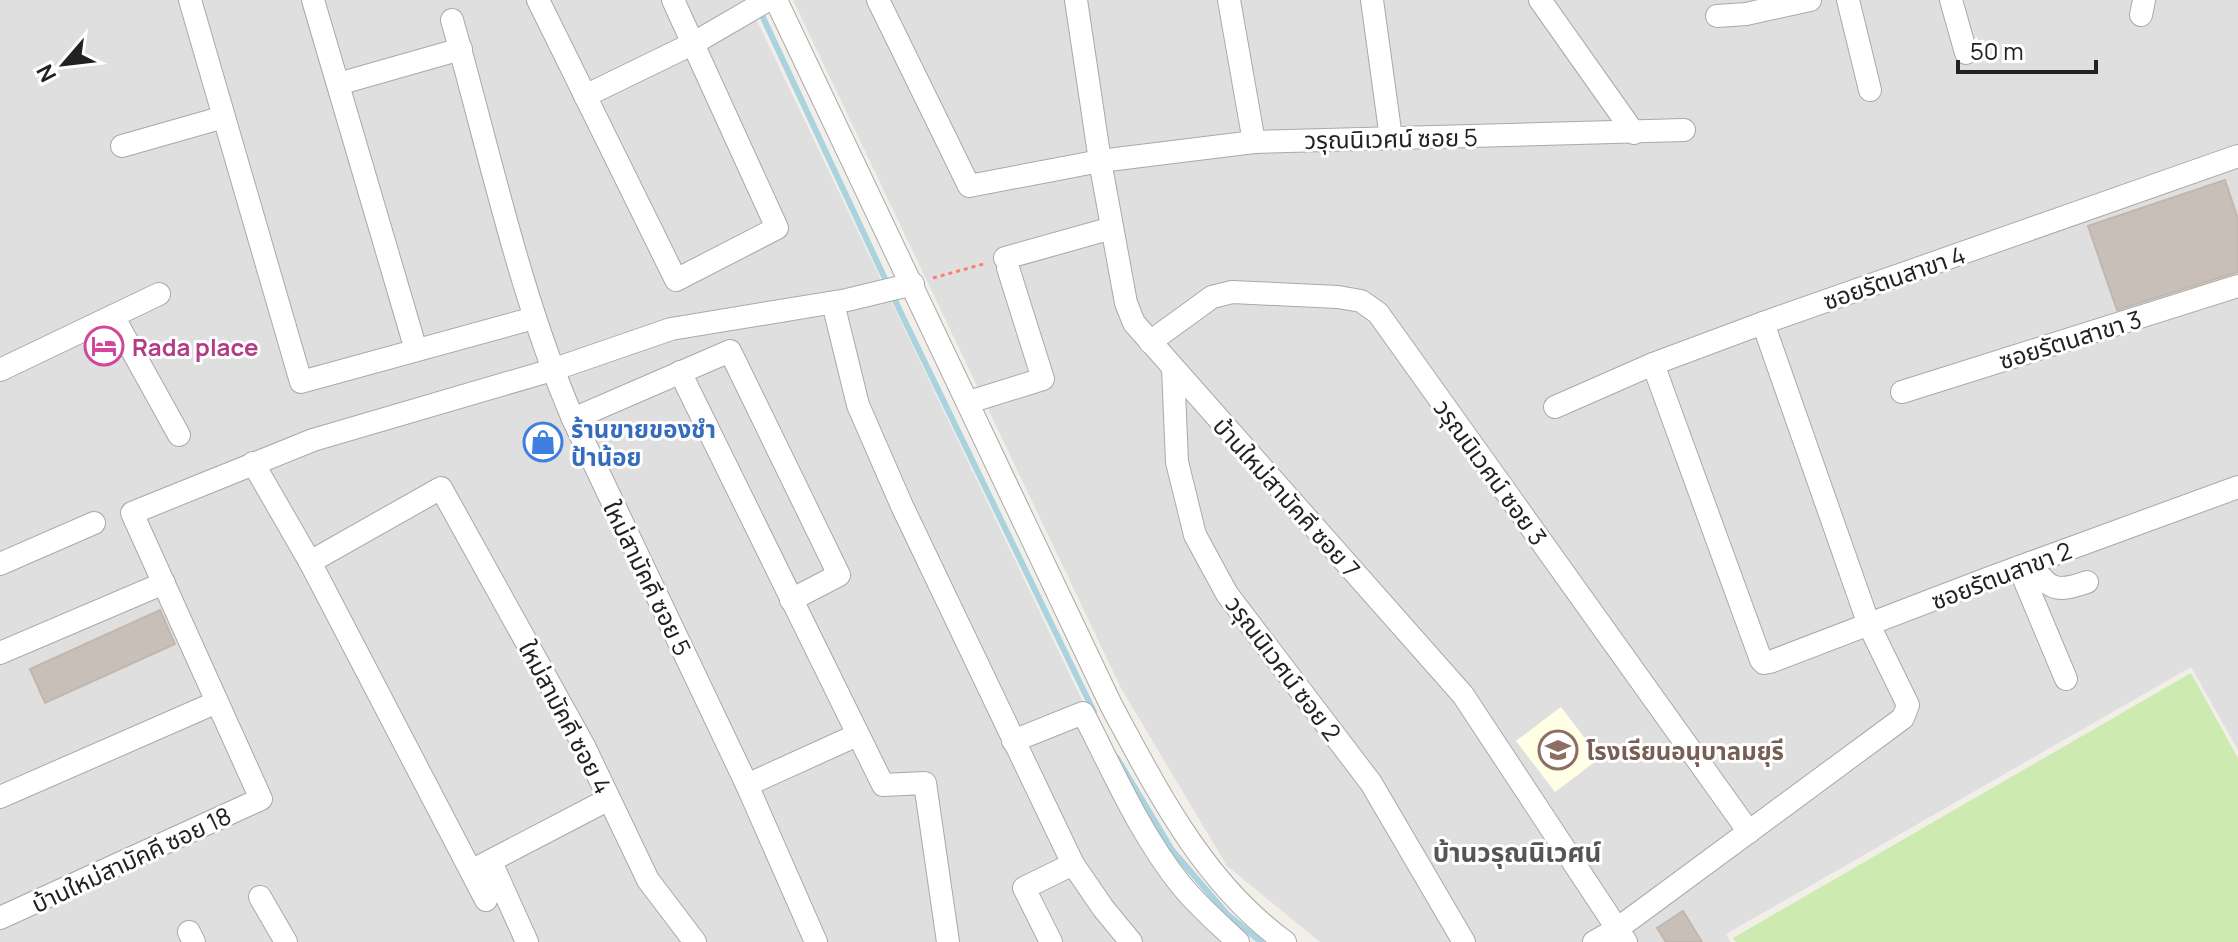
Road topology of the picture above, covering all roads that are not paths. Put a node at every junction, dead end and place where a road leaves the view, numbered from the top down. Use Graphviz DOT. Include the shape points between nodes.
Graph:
graph roads {
  1 [pos="190,0"];
  2 [pos="313,0"];
  3 [pos="538,0"];
  4 [pos="673,0"];
  5 [pos="768,0"];
  6 [pos="776,0"];
  7 [pos="878,0"];
  8 [pos="1076,0"];
  9 [pos="1229,0"];
  10 [pos="1372,0"];
  11 [pos="1540,0"];
  12 [pos="1848,0"];
  13 [pos="1951,0"];
  14 [pos="1802,1"];
  15 [pos="1717,16"];
  16 [pos="452,20"];
  17 [pos="694,43"];
  18 [pos="461,49"];
  19 [pos="1966,53"];
  20 [pos="338,84"];
  21 [pos="1870,90"];
  22 [pos="585,96"];
  23 [pos="224,117"];
  24 [pos="1684,130"];
  25 [pos="1634,133"];
  26 [pos="1391,138"];
  27 [pos="1254,142"];
  28 [pos="122,146"];
  29 [pos="2238,156"];
  30 [pos="1100,161"];
  31 [pos="1112,228"];
  32 [pos="901,286"];
  33 [pos="2238,286"];
  34 [pos="159,294"];
  35 [pos="833,303"];
  36 [pos="113,316"];
  37 [pos="534,318"];
  38 [pos="1763,323"];
  39 [pos="1150,342"];
  40 [pos="416,350"];
  41 [pos="1653,364"];
  42 [pos="1173,368"];
  43 [pos="0,370"];
  44 [pos="552,370"];
  45 [pos="680,372"];
  46 [pos="1902,392"];
  47 [pos="969,402"];
  48 [pos="1555,407"];
  49 [pos="573,419"];
  50 [pos="179,435"];
  51 [pos="253,463"];
  52 [pos="2238,487"];
  53 [pos="94,523"];
  54 [pos="310,562"];
  55 [pos="0,564"];
  56 [pos="2024,565"];
  57 [pos="2087,582"];
  58 [pos="164,583"];
  59 [pos="791,600"];
  60 [pos="1869,625"];
  61 [pos="0,653"];
  62 [pos="2066,679"];
  63 [pos="217,702"];
  64 [pos="857,735"];
  65 [pos="1013,741"];
  66 [pos="747,785"];
  67 [pos="0,797"];
  68 [pos="609,799"];
  69 [pos="1749,832"];
  70 [pos="1073,864"];
  71 [pos="471,871"];
  72 [pos="495,871"];
  73 [pos="260,897"];
  74 [pos="486,900"];
  75 [pos="0,918"];
  76 [pos="1622,935"];
  77 [pos="286,942"];
  78 [pos="527,942"];
  79 [pos="695,942"];
  80 [pos="816,942"];
  81 [pos="948,942"];
  82 [pos="1051,942"];
  83 [pos="1131,942"];
  84 [pos="1238,942"];
  85 [pos="1285,942"];
  86 [pos="1464,942"];
  87 [pos="1594,942"];
  1 -- 23 [label="street"];
  2 -- 20 [label="street"];
  3 -- 22 [label="street"];
  4 -- 17 [label="street"];
  5 -- 17 [label="street"];
  6 -- 32 [label="street"];
  7 -- 30 [label="street, วรุณนิเวศน์ ซอย 5" via="969,186"];
  8 -- 30 [label="street, บ้านใหม่สามัคคี ซอย 7"];
  9 -- 27 [label="street"];
  10 -- 26 [label="street"];
  11 -- 25 [label="street"];
  12 -- 21 [label="street"];
  13 -- 19 [label="street"];
  14 -- 15 [label="street"];
  16 -- 18 [label="street, ใหม่สามัคคี ซอย 5"];
  17 -- 22 [label="street"];
  17 -- 22 [label="street" via="777,228 676,280"];
  18 -- 20 [label="street"];
  18 -- 37 [label="street, ใหม่สามัคคี ซอย 5"];
  20 -- 40 [label="street"];
  23 -- 28 [label="street"];
  23 -- 40 [label="street" via="301,382"];
  24 -- 25 [label="street, วรุณนิเวศน์ ซอย 5"];
  25 -- 26 [label="street, วรุณนิเวศน์ ซอย 5"];
  26 -- 27 [label="street, วรุณนิเวศน์ ซอย 5"];
  27 -- 30 [label="street, วรุณนิเวศน์ ซอย 5"];
  29 -- 38 [label="street, ซอยรัตนสาขา 4"];
  30 -- 31 [label="street, บ้านใหม่สามัคคี ซอย 7"];
  31 -- 39 [label="street, บ้านใหม่สามัคคี ซอย 7" via="1126,303"];
  31 -- 47 [label="street" via="1006,263 1043,379"];
  32 -- 35 [label="street"];
  32 -- 47 [label="street"];
  33 -- 46 [label="street, ซอยรัตนสาขา 3"];
  34 -- 36 [label="street"];
  35 -- 44 [label="street" via="671,329"];
  35 -- 65 [label="street" via="858,405"];
  36 -- 43 [label="street"];
  36 -- 50 [label="street"];
  37 -- 40 [label="street"];
  37 -- 44 [label="street, ใหม่สามัคคี ซอย 5"];
  38 -- 41 [label="street, ซอยรัตนสาขา 4"];
  38 -- 60 [label="street"];
  39 -- 42 [label="street, บ้านใหม่สามัคคี ซอย 7"];
  39 -- 69 [label="street, วรุณนิเวศน์ ซอย 3" via="1212,297 1232,292 1338,297 1361,301 1378,313"];
  41 -- 48 [label="street, ซอยรัตนสาขา 4"];
  41 -- 60 [label="street, ซอยรัตนสาขา 2" via="1761,660 1770,662"];
  42 -- 76 [label="street, บ้านใหม่สามัคคี ซอย 7" via="1463,695"];
  42 -- 86 [label="street, วรุณนิเวศน์ ซอย 2" via="1177,462 1195,535 1227,594 1371,783"];
  44 -- 49 [label="street, ใหม่สามัคคี ซอย 5"];
  44 -- 51 [label="street" via="313,440"];
  45 -- 49 [label="street"];
  45 -- 59 [label="street"];
  45 -- 59 [label="street" via="730,351 839,575"];
  47 -- 85 [label="street" via="1111,705 1156,788 1217,878"];
  49 -- 66 [label="street, ใหม่สามัคคี ซอย 5"];
  51 -- 54 [label="street"];
  51 -- 58 [label="street" via="132,513"];
  52 -- 56 [label="street, ซอยรัตนสาขา 2"];
  53 -- 55 [label="street"];
  54 -- 68 [label="street, ใหม่สามัคคี ซอย 4" via="441,488"];
  54 -- 71 [label="street"];
  56 -- 57 [label="street" via="2052,587 2065,590"];
  56 -- 60 [label="street, ซอยรัตนสาขา 2"];
  56 -- 62 [label="street"];
  58 -- 61 [label="street"];
  58 -- 63 [label="street"];
  59 -- 64 [label="street"];
  60 -- 69 [label="street" via="1908,705 1903,718"];
  63 -- 67 [label="street"];
  63 -- 75 [label="street, บ้านใหม่สามัคคี ซอย 18" via="261,799"];
  64 -- 66 [label="street"];
  64 -- 81 [label="street" via="883,785 925,783"];
  65 -- 70 [label="street"];
  65 -- 84 [label="street" via="1083,713 1169,868"];
  66 -- 80 [label="street, ใหม่สามัคคี ซอย 5"];
  68 -- 71 [label="street"];
  68 -- 79 [label="street, ใหม่สามัคคี ซอย 4" via="648,880"];
  69 -- 76 [label="street"];
  70 -- 82 [label="street" via="1024,888"];
  70 -- 83 [label="street"];
  71 -- 74 [label="street"];
  72 -- 78 [label="street"];
  73 -- 77 [label="street"];
  76 -- 87 [label="street"];
}
